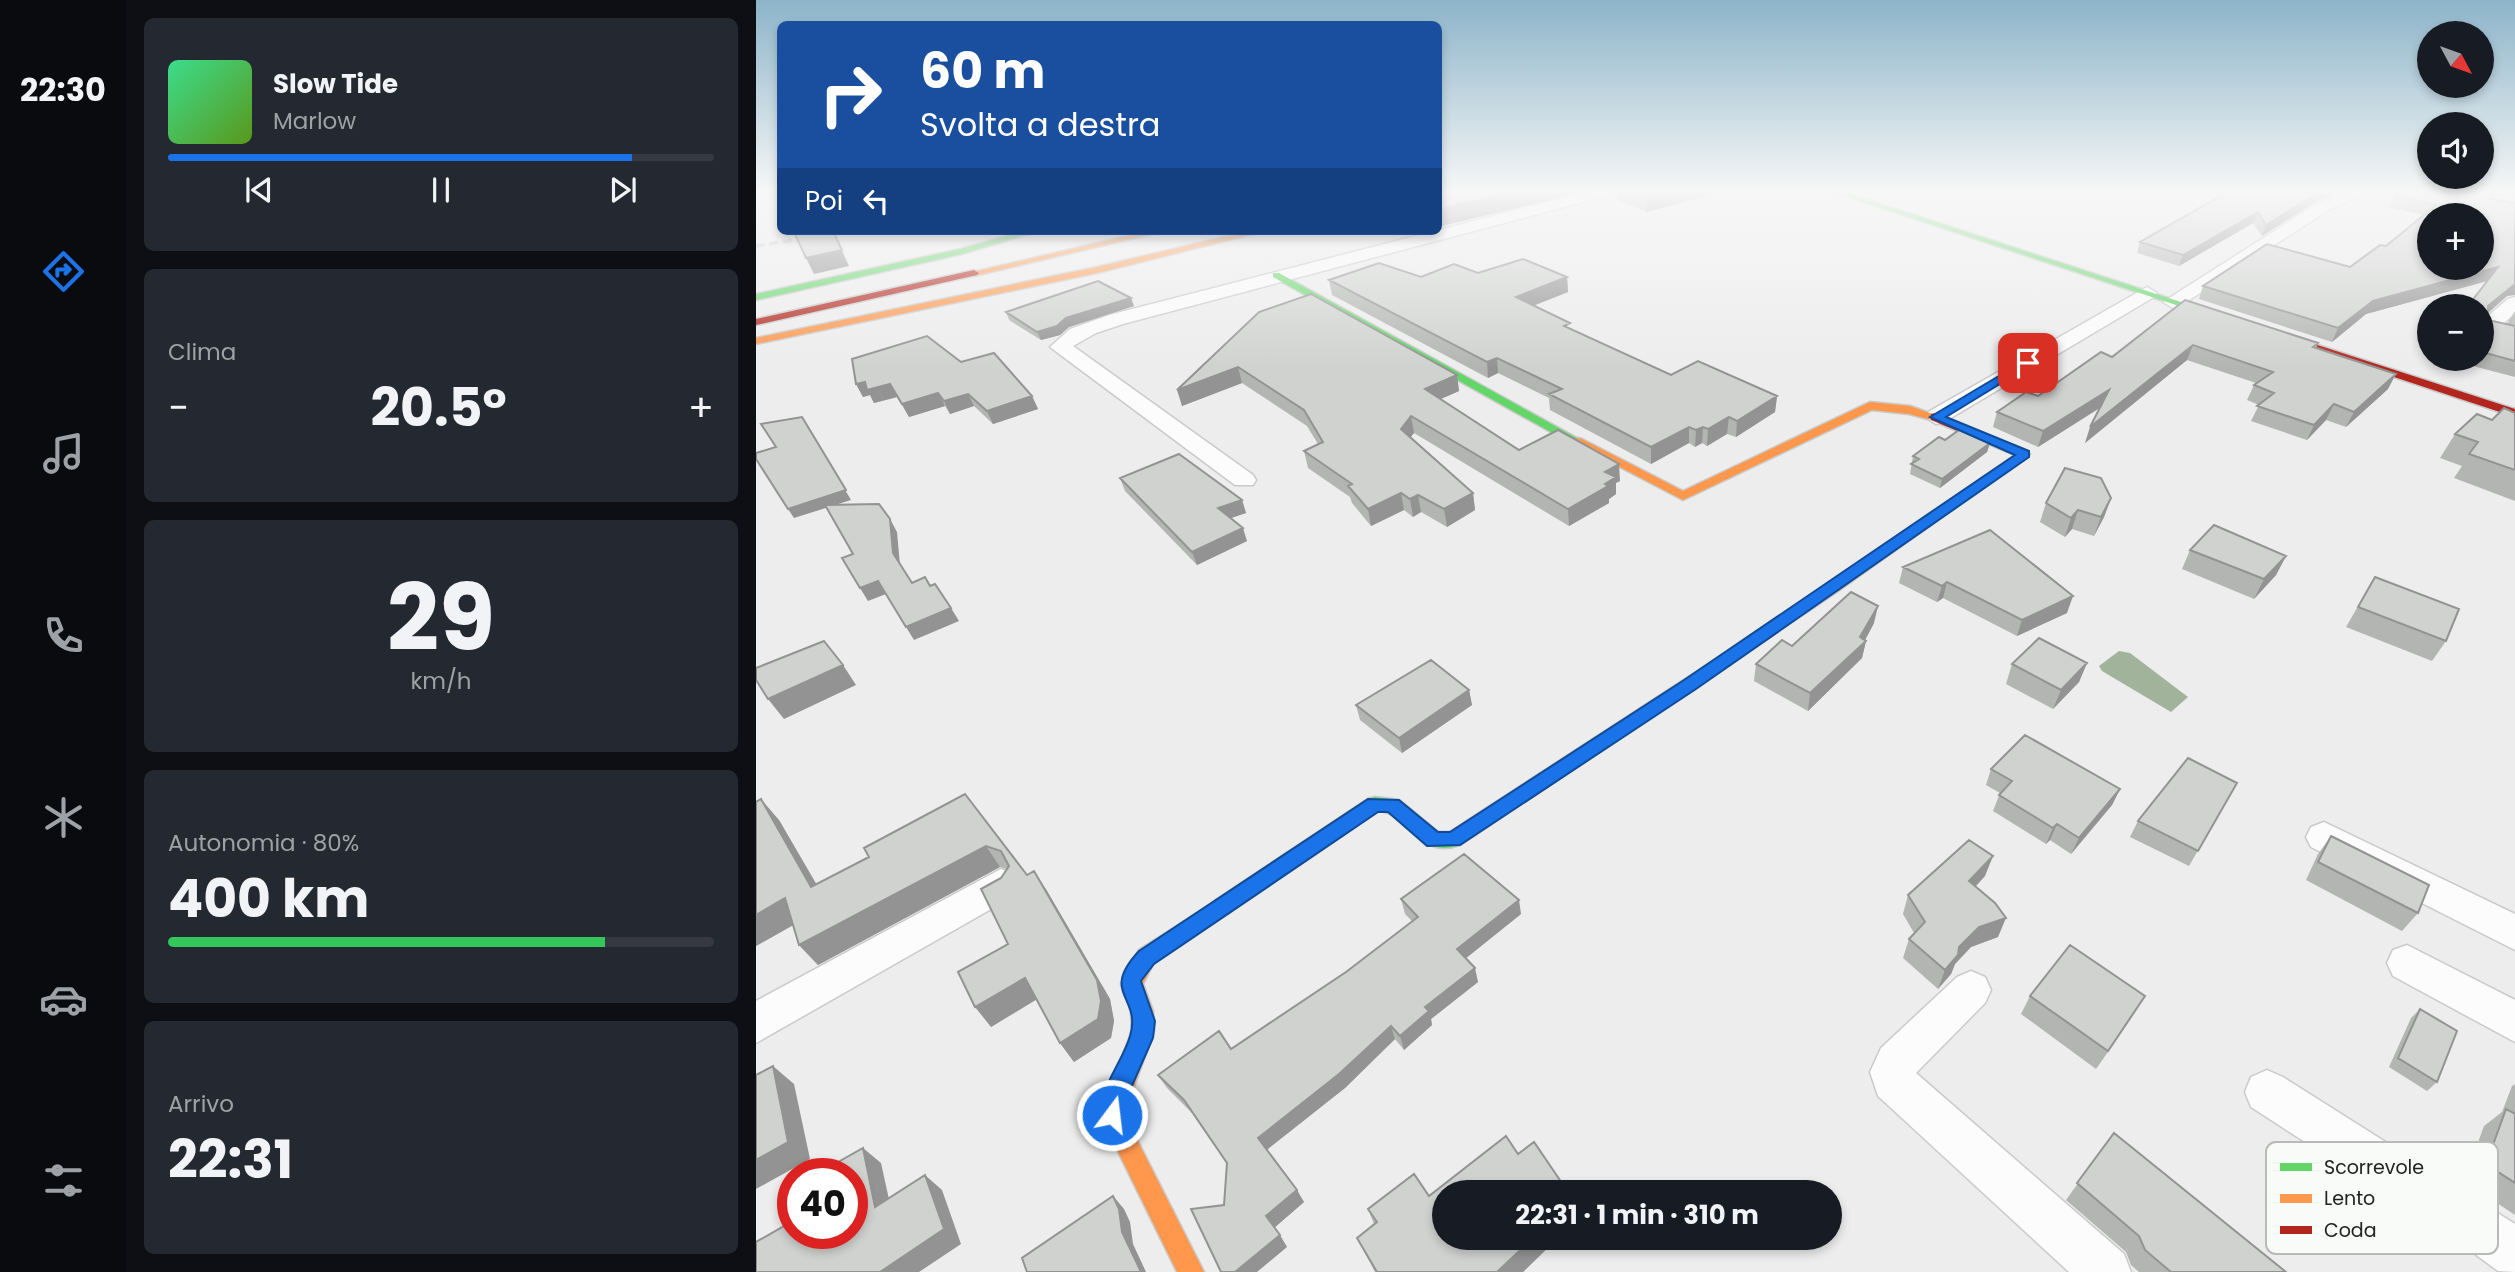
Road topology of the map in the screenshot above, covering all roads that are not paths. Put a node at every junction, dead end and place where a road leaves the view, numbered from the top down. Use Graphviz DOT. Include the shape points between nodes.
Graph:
graph roads {
  1 [pos="968,249"];
  2 [pos="1036,249"];
  3 [pos="1078,249"];
  4 [pos="1183,249"];
  5 [pos="1377,249"];
  6 [pos="2013,249"];
  7 [pos="2256,249"];
  8 [pos="1276,275"];
  9 [pos="2147,293"];
  10 [pos="756,297"];
  11 [pos="2173,302"];
  12 [pos="2515,303"];
  13 [pos="756,311"];
  14 [pos="756,322"];
  15 [pos="2515,334"];
  16 [pos="756,341"];
  17 [pos="2515,412"];
  18 [pos="1937,417"];
  19 [pos="1244,480"];
  20 [pos="2324,837"];
  21 [pos="1001,885"];
  22 [pos="2515,933"];
  23 [pos="2407,963"];
  24 [pos="1971,990"];
  25 [pos="2515,1022"];
  26 [pos="756,1023"];
  27 [pos="2267,1092"];
  28 [pos="2346,1142"];
  29 [pos="2498,1241"];
  30 [pos="2515,1254"];
  31 [pos="1191,1272"];
  32 [pos="2106,1272"];
  1 -- 10 [label="main road"];
  2 -- 13 [label="main road"];
  3 -- 14 [label="main road"];
  4 -- 16 [label="main road"];
  5 -- 8 [label="street"];
  6 -- 9 [label="main road"];
  7 -- 11 [label="street"];
  8 -- 18 [label="main road" via="1683,496 1870,407 1891,406"];
  8 -- 19 [label="street" via="1090,329 1060,346"];
  9 -- 11 [label="main road"];
  9 -- 18 [label="street"];
  11 -- 17 [label="main road"];
  12 -- 15 [label="street" via="2487,327"];
  18 -- 31 [label="main road" via="2024,454 1804,608 1453,840 1434,840 1392,805 1375,804 1146,957 1132,973 1130,981 1144,1021 1112,1115"];
  20 -- 22 [label="street"];
  21 -- 26 [label="street"];
  23 -- 25 [label="street"];
  24 -- 32 [label="street" via="1896,1063 1893,1081"];
  27 -- 28 [label="street"];
  29 -- 30 [label="street"];
}
